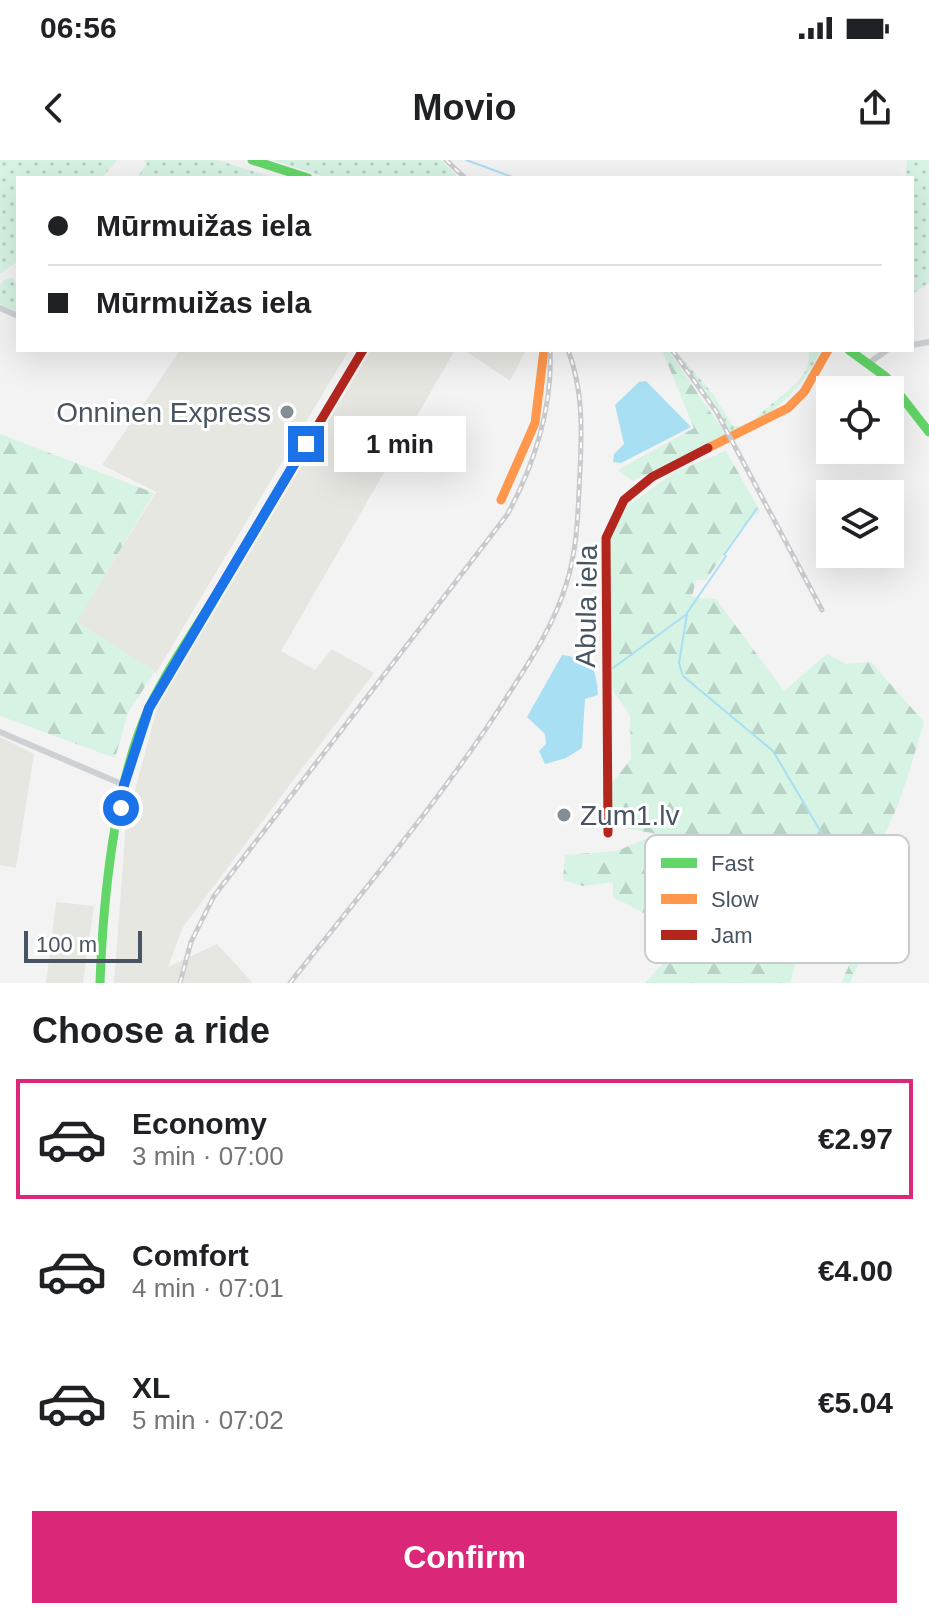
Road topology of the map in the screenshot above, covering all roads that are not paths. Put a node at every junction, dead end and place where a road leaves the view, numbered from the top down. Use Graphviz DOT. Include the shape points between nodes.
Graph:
graph roads {
  1 [pos="252,160"];
  2 [pos="302,176"];
  3 [pos="362,352"];
  4 [pos="544,352"];
  5 [pos="827,352"];
  6 [pos="852,352"];
  7 [pos="884,352"];
  8 [pos="869,363"];
  9 [pos="929,432"];
  10 [pos="501,500"];
  11 [pos="0,732"];
  12 [pos="124,785"];
  13 [pos="608,833"];
  14 [pos="100,983"];
  1 -- 2 [label="street"];
  3 -- 12 [label="street" via="149,708"];
  4 -- 10 [label="street" via="535,423"];
  5 -- 13 [label="street, Abula iela" via="804,392 788,408 652,477 624,500 606,538"];
  6 -- 8 [label="street"];
  7 -- 8 [label="street"];
  8 -- 9 [label="street" via="900,392"];
  11 -- 12 [label="street"];
  12 -- 14 [label="street" via="102,927"];
}
